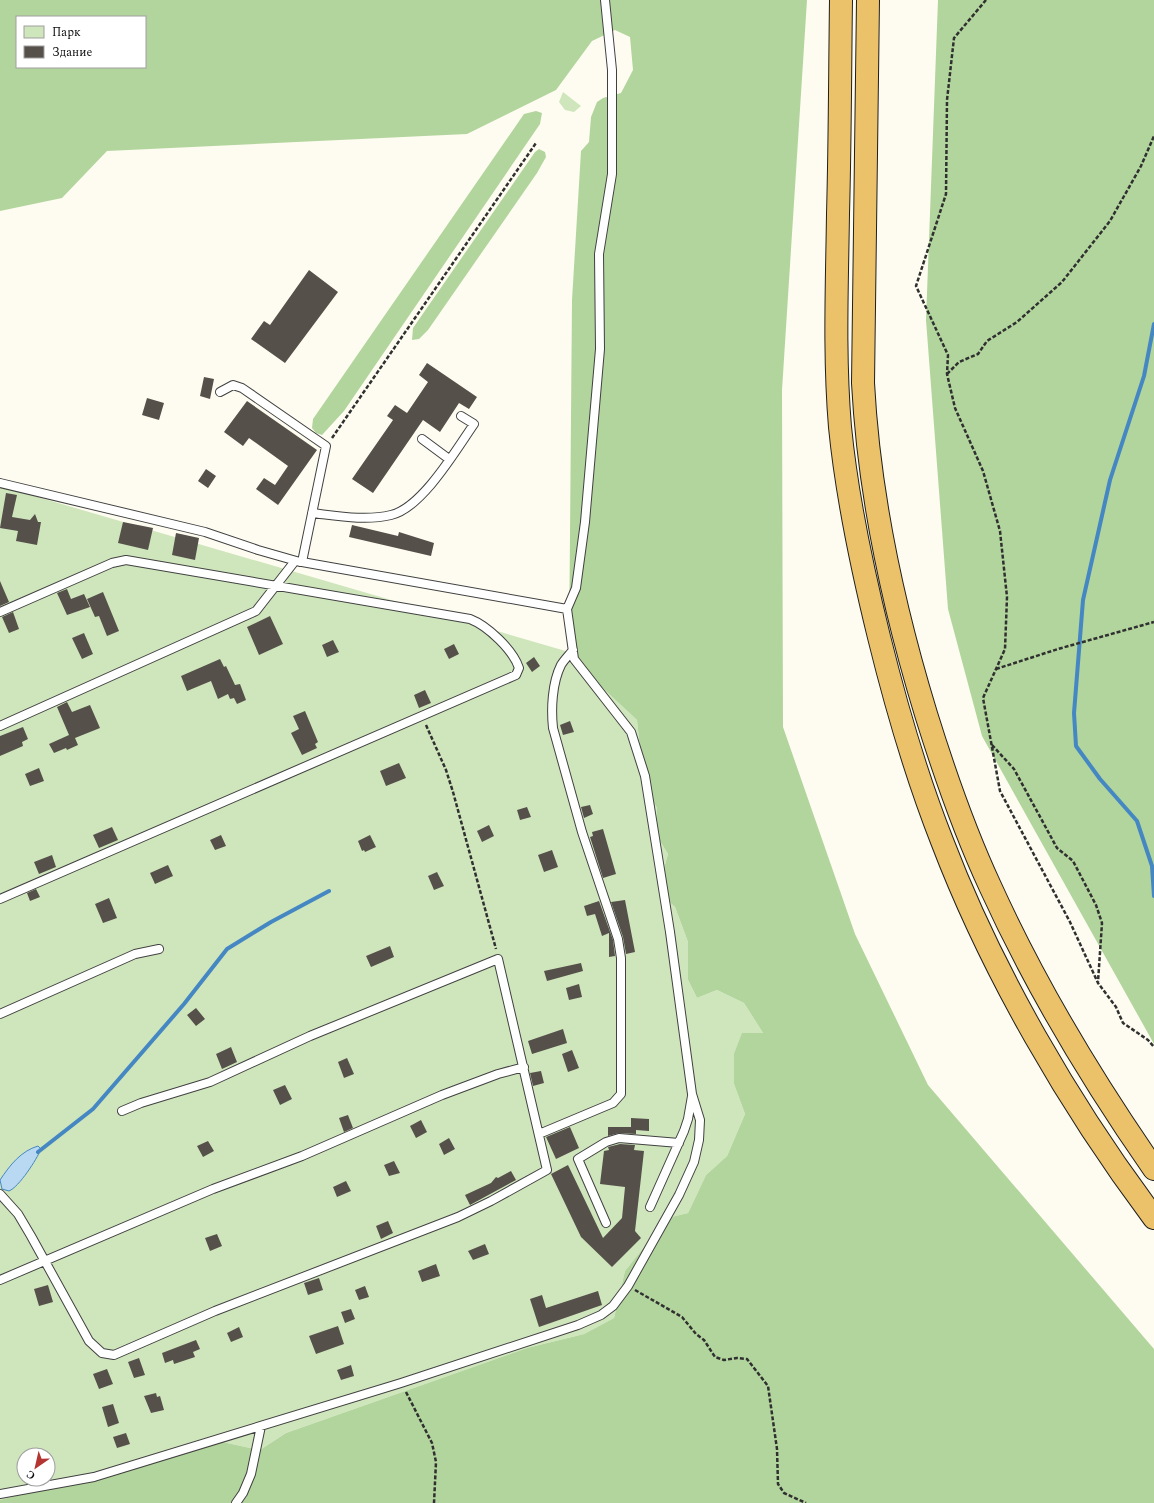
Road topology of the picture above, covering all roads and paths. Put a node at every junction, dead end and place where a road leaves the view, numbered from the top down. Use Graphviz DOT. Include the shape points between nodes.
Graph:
graph roads {
  1 [pos="605,0"];
  2 [pos="841,0"];
  3 [pos="868,0"];
  4 [pos="986,0"];
  5 [pos="1154,136"];
  6 [pos="536,143"];
  7 [pos="947,374"];
  8 [pos="220,392"];
  9 [pos="461,416"];
  10 [pos="422,439"];
  11 [pos="326,446"];
  12 [pos="449,459"];
  13 [pos="0,483"];
  14 [pos="312,513"];
  15 [pos="299,561"];
  16 [pos="278,585"];
  17 [pos="567,609"];
  18 [pos="0,612"];
  19 [pos="1154,622"];
  20 [pos="573,650"];
  21 [pos="996,669"];
  22 [pos="422,716"];
  23 [pos="0,726"];
  24 [pos="992,744"];
  25 [pos="0,898"];
  26 [pos="159,948"];
  27 [pos="498,959"];
  28 [pos="1098,983"];
  29 [pos="0,1014"];
  30 [pos="1154,1047"];
  31 [pos="524,1067"];
  32 [pos="692,1094"];
  33 [pos="122,1111"];
  34 [pos="539,1134"];
  35 [pos="679,1143"];
  36 [pos="1154,1170"];
  37 [pos="0,1194"];
  38 [pos="650,1207"];
  39 [pos="1154,1218"];
  40 [pos="606,1222"];
  41 [pos="46,1261"];
  42 [pos="0,1280"];
  43 [pos="628,1286"];
  44 [pos="401,1383"];
  45 [pos="261,1426"];
  46 [pos="0,1494"];
  47 [pos="236,1503"];
  48 [pos="434,1503"];
  49 [pos="806,1503"];
  1 -- 17 [label="lane" via="612,70 612,174 599,254 600,349 584,522 576,588"];
  2 -- 39 [label="highway" via="836,329 840,426 849,498 864,576 889,677 936,826 970,907 1028,1023 1081,1112"];
  3 -- 36 [label="highway" via="863,383 873,484 897,606 943,768 990,887 1083,1062"];
  4 -- 7 [label="path" via="954,38 947,100 946,194 916,286 948,355"];
  5 -- 7 [label="path" via="1141,166 1110,221 1062,282 1017,322 987,341 978,354 959,362"];
  6 -- 11 [label="path"];
  7 -- 21 [label="path" via="955,408 983,471 1000,531 1006,605 1005,649"];
  8 -- 11 [label="lane" via="233,385 242,388"];
  9 -- 12 [label="lane" via="474,424"];
  10 -- 12 [label="lane"];
  11 -- 14 [label="lane"];
  12 -- 14 [label="lane" via="418,500 403,511 392,515 364,517"];
  13 -- 15 [label="lane" via="205,532"];
  14 -- 15 [label="lane"];
  15 -- 16 [label="lane"];
  15 -- 17 [label="lane"];
  16 -- 18 [label="lane" via="126,560 112,563"];
  16 -- 22 [label="lane" via="470,619 491,632 516,659 519,668 516,675"];
  16 -- 23 [label="lane" via="256,611"];
  17 -- 20 [label="lane"];
  19 -- 21 [label="path"];
  20 -- 32 [label="lane" via="574,659 584,674 631,732 645,776"];
  20 -- 34 [label="lane" via="561,665 556,681 553,728 582,832 618,939 621,958 621,1094 613,1103"];
  21 -- 24 [label="path" via="983,698"];
  22 -- 25 [label="lane"];
  22 -- 27 [label="path" via="451,785"];
  24 -- 28 [label="path" via="1000,792 1070,922"];
  24 -- 28 [label="path" via="1014,769 1057,848 1073,861 1096,905 1102,923"];
  26 -- 29 [label="lane" via="135,954"];
  27 -- 31 [label="lane"];
  27 -- 33 [label="lane" via="310,1036 210,1082 148,1100"];
  28 -- 30 [label="path" via="1116,1007 1123,1022"];
  31 -- 34 [label="lane"];
  31 -- 41 [label="lane" via="442,1095 302,1156 213,1189"];
  32 -- 35 [label="lane" via="688,1119"];
  32 -- 43 [label="lane" via="700,1120 694,1162 679,1195"];
  34 -- 41 [label="lane" via="547,1170 491,1201 458,1217 215,1311 114,1355 102,1353 89,1341"];
  35 -- 38 [label="lane"];
  35 -- 40 [label="lane" via="619,1138 606,1142 578,1159"];
  37 -- 41 [label="lane" via="18,1214"];
  41 -- 42 [label="lane"];
  43 -- 44 [label="lane" via="613,1306 601,1315 578,1325"];
  43 -- 49 [label="path" via="682,1318 704,1340 715,1357 724,1360 747,1359 768,1386 777,1449 778,1484 784,1493"];
  44 -- 45 [label="lane"];
  44 -- 48 [label="path" via="432,1443 436,1462"];
  45 -- 46 [label="lane" via="94,1477"];
  45 -- 47 [label="lane" via="251,1474"];
}
